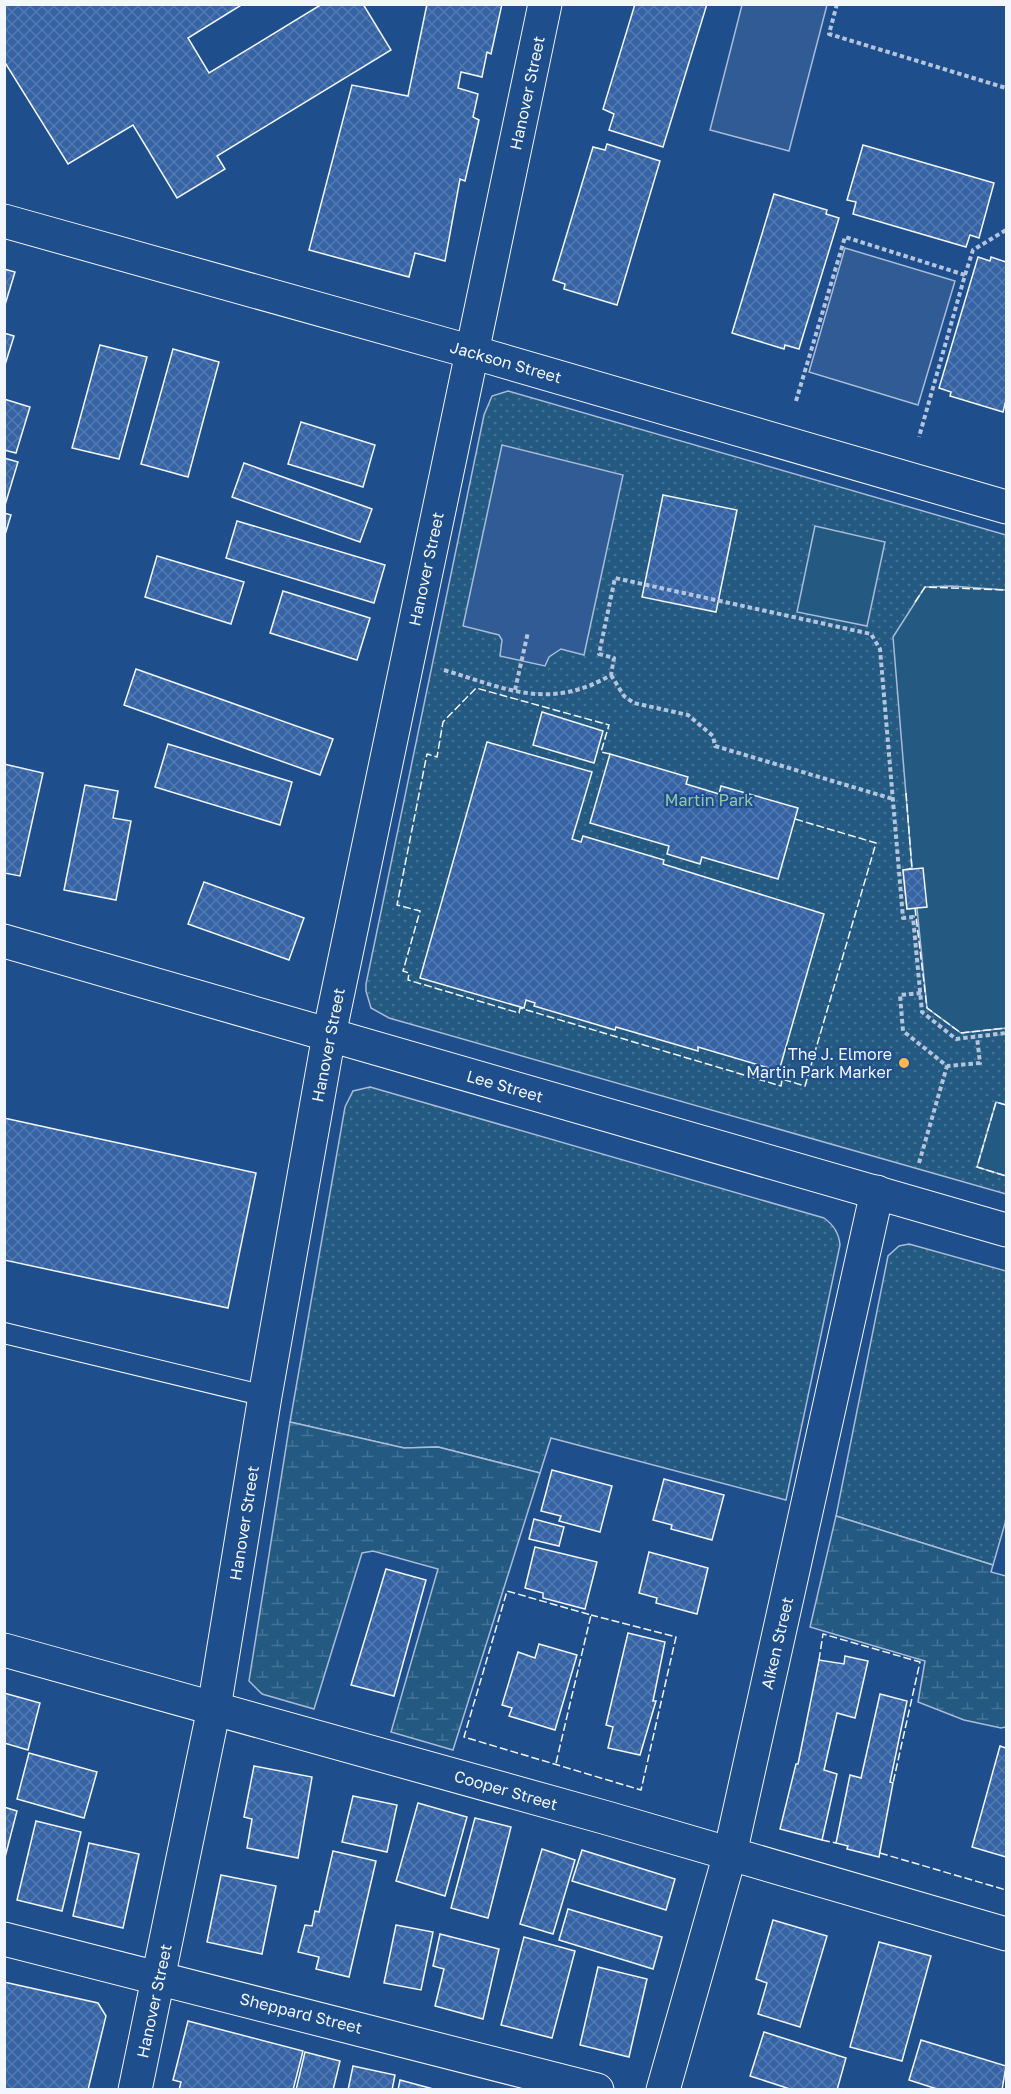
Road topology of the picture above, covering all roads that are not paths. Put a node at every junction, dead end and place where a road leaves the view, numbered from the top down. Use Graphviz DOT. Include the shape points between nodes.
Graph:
graph roads {
  1 [pos="545,4"];
  2 [pos="4,221"];
  3 [pos="472,352"];
  4 [pos="1006,507"];
  5 [pos="4,941"];
  6 [pos="329,1035"];
  7 [pos="877,1192"];
  8 [pos="1006,1230"];
  9 [pos="4,1333"];
  10 [pos="265,1396"];
  11 [pos="4,1650"];
  12 [pos="214,1708"];
  13 [pos="730,1854"];
  14 [pos="1006,1934"];
  15 [pos="4,1939"];
  16 [pos="159,1977"];
  17 [pos="135,2090"];
  18 [pos="597,2090"];
  19 [pos="663,2090"];
  1 -- 3 [label="street, Hanover Street"];
  2 -- 3 [label="street, Jackson Street"];
  3 -- 4 [label="street, Jackson Street"];
  3 -- 6 [label="street, Hanover Street"];
  5 -- 6 [label="street, Lee Street"];
  6 -- 7 [label="street, Lee Street"];
  6 -- 10 [label="street, Hanover Street"];
  7 -- 8 [label="street, Lee Street"];
  7 -- 13 [label="street, Aiken Street"];
  9 -- 10 [label="lane"];
  10 -- 12 [label="street, Hanover Street"];
  11 -- 12 [label="street, Cooper Street"];
  12 -- 13 [label="street, Cooper Street"];
  12 -- 16 [label="street, Hanover Street"];
  13 -- 14 [label="street, Cooper Street"];
  13 -- 19 [label="street, Aiken Street"];
  15 -- 16 [label="street, Sheppard Street"];
  16 -- 17 [label="street, Hanover Street"];
  16 -- 18 [label="street, Sheppard Street"];
}
